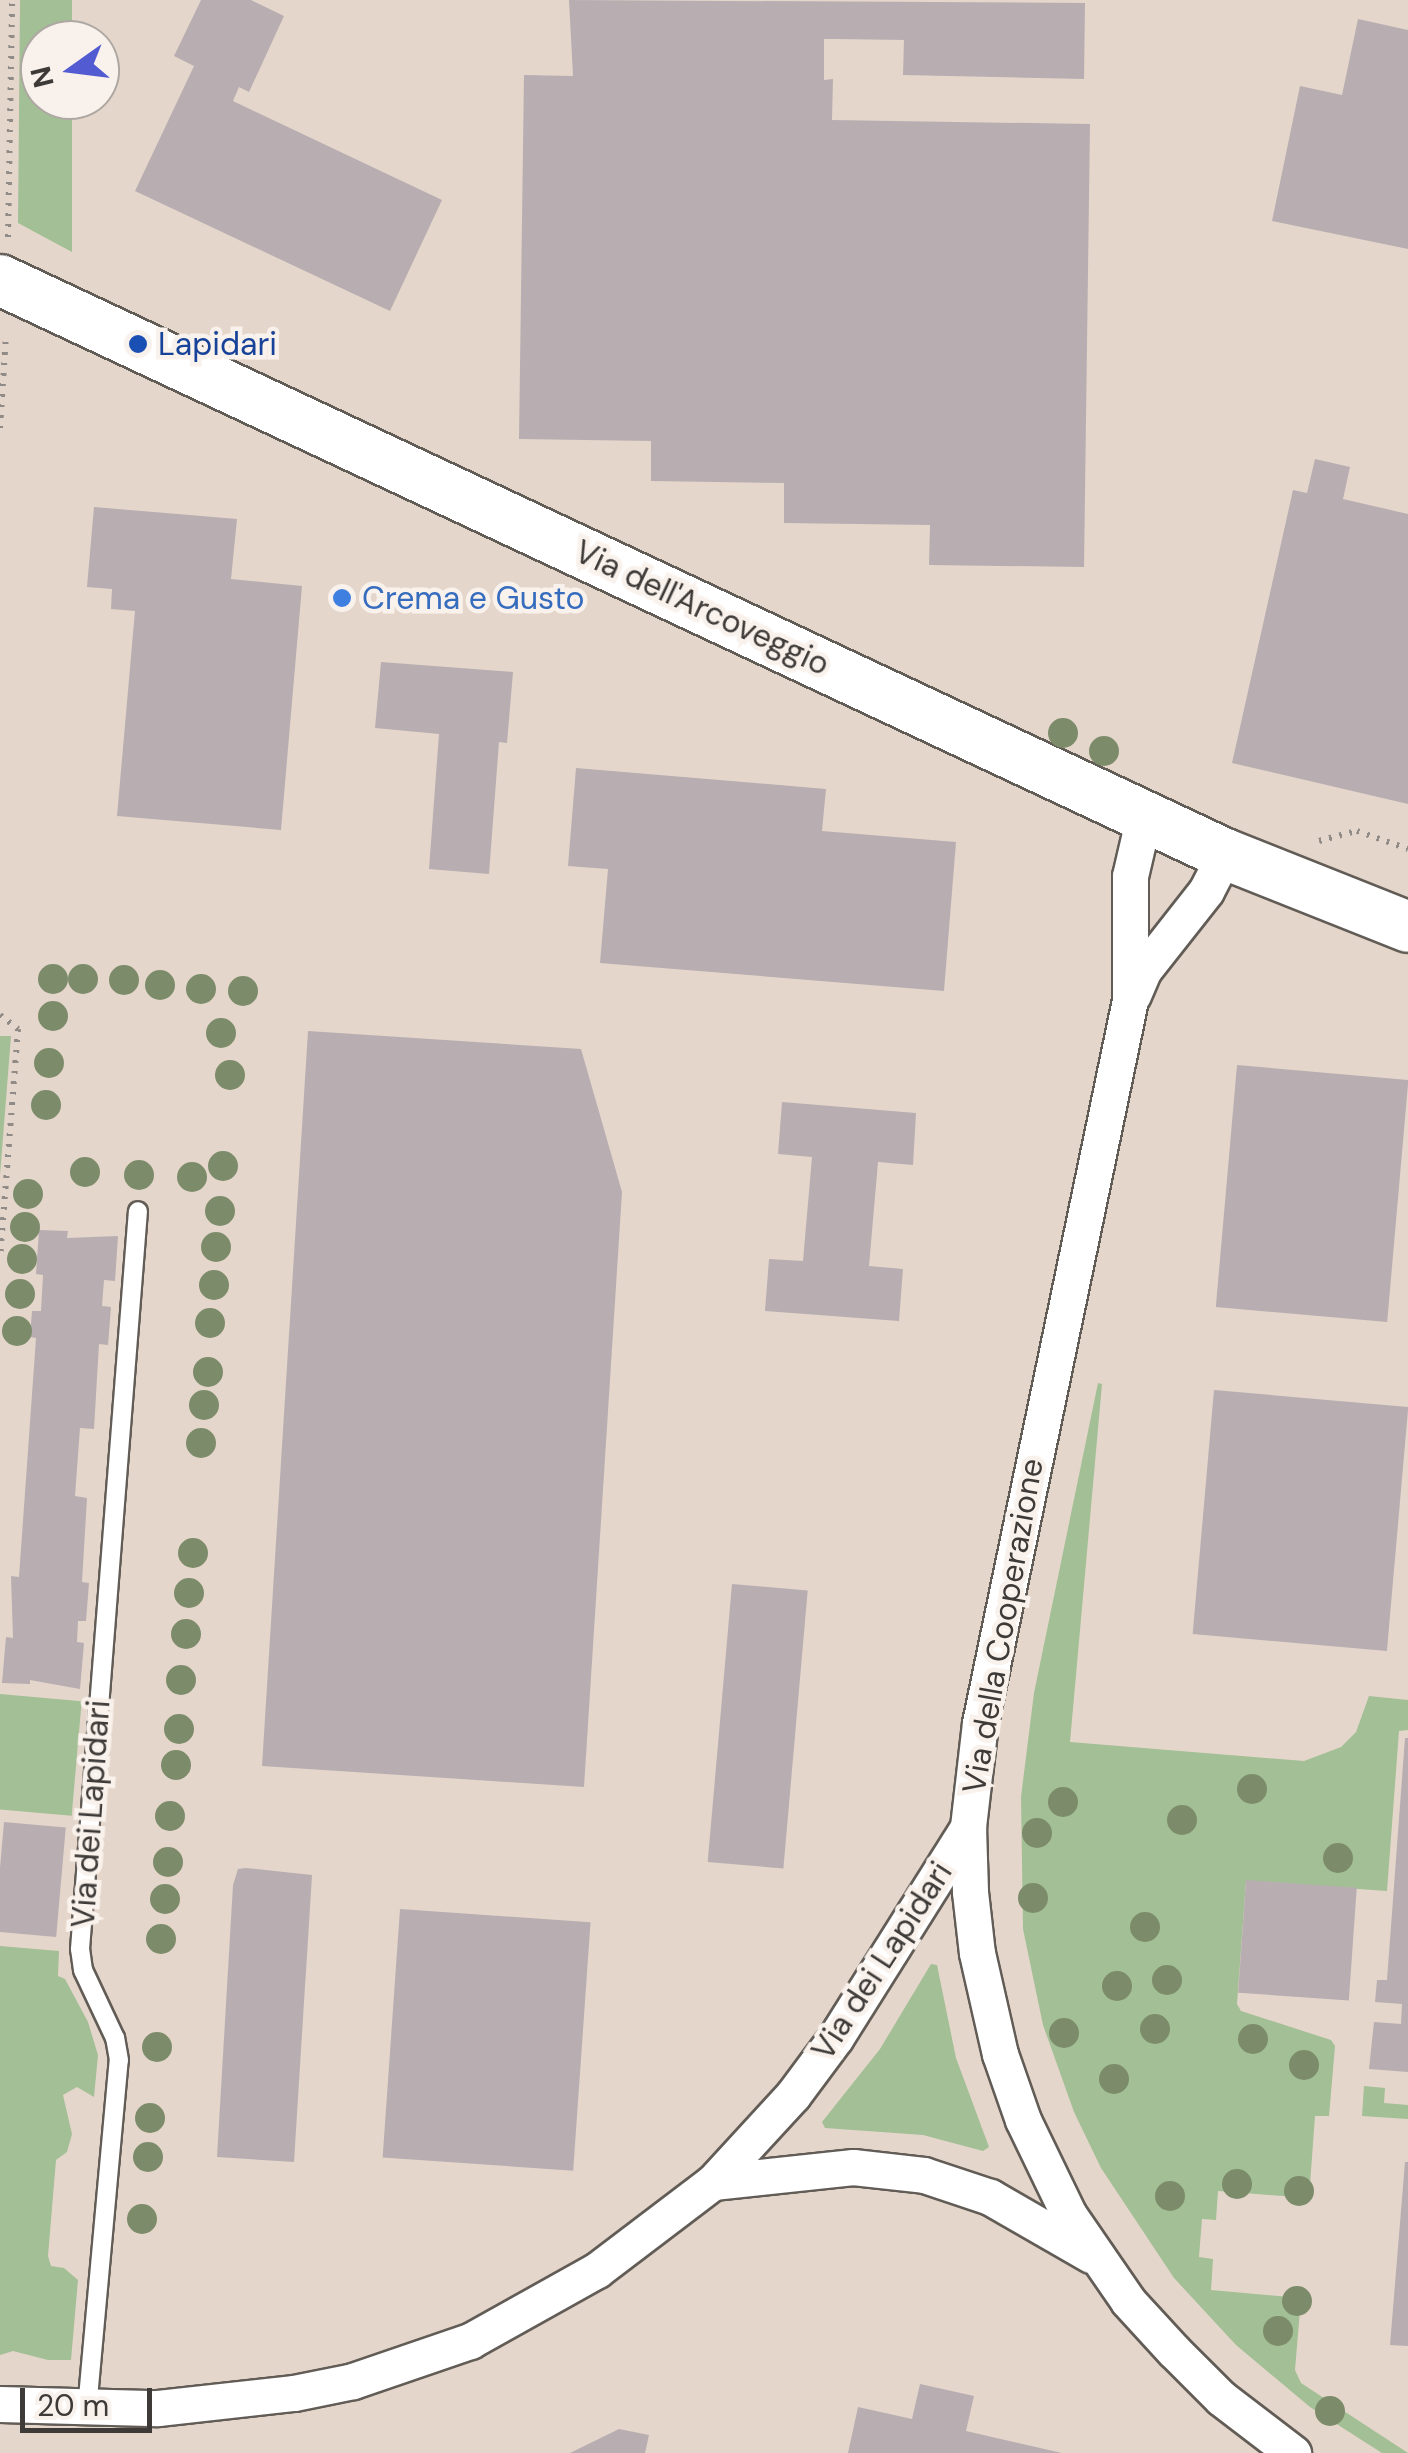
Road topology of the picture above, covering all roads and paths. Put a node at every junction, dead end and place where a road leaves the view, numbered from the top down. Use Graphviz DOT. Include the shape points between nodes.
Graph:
graph roads {
  1 [pos="12,0"];
  2 [pos="4,259"];
  3 [pos="8,329"];
  4 [pos="0,428"];
  5 [pos="1144,816"];
  6 [pos="1225,854"];
  7 [pos="1408,927"];
  8 [pos="1130,1000"];
  9 [pos="0,1015"];
  10 [pos="138,1211"];
  11 [pos="0,1257"];
  12 [pos="968,1827"];
  13 [pos="713,2182"];
  14 [pos="1094,2258"];
  15 [pos="0,2404"];
  16 [pos="87,2409"];
  17 [pos="1292,2453"];
  1 -- 2 [label="path"];
  2 -- 5 [label="street, Via dell'Arcoveggio"];
  3 -- 4 [label="path"];
  5 -- 6 [label="street, Via dell'Arcoveggio"];
  5 -- 8 [label="street, Via della Cooperazione" via="1129,888"];
  6 -- 7 [label="street, Via dell'Arcoveggio"];
  6 -- 8 [label="street, Via della Cooperazione"];
  8 -- 12 [label="street, Via della Cooperazione" via="980,1723"];
  9 -- 11 [label="path" via="18,1029"];
  10 -- 16 [label="lane, Via dei Lapidari" via="80,1949 119,2060"];
  12 -- 13 [label="street, Via dei Lapidari" via="836,2037"];
  12 -- 14 [label="street, Via della Cooperazione" via="977,1952 1000,2054 1044,2166"];
  13 -- 14 [label="street" via="853,2167 924,2175 990,2197"];
  13 -- 16 [label="street, Via dei Lapidari" via="597,2270 516,2318 416,2363 294,2393"];
  14 -- 17 [label="street, Via della Cooperazione" via="1174,2351"];
  15 -- 16 [label="street, Via dei Lapidari"];
}
